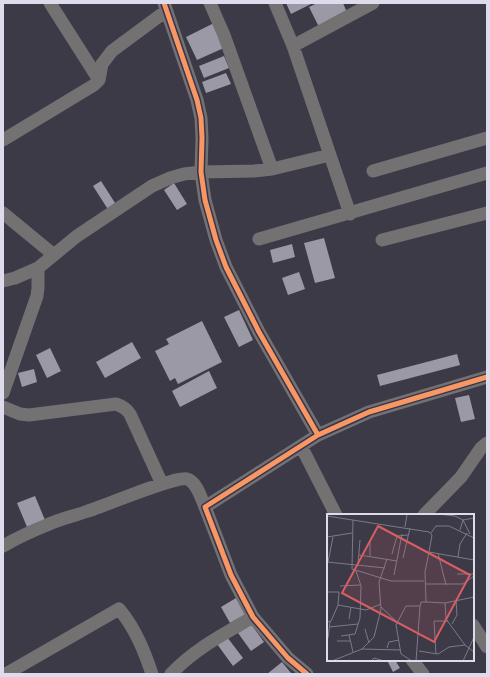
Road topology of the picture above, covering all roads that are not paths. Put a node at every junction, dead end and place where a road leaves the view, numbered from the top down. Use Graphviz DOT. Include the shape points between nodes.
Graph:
graph roads {
  1 [pos="50,3"];
  2 [pos="275,3"];
  3 [pos="373,3"];
  4 [pos="214,4"];
  5 [pos="165,7"];
  6 [pos="293,46"];
  7 [pos="99,80"];
  8 [pos="487,138"];
  9 [pos="3,140"];
  10 [pos="330,155"];
  11 [pos="272,169"];
  12 [pos="373,171"];
  13 [pos="201,172"];
  14 [pos="487,173"];
  15 [pos="3,213"];
  16 [pos="487,213"];
  17 [pos="350,214"];
  18 [pos="259,239"];
  19 [pos="382,240"];
  20 [pos="54,255"];
  21 [pos="38,268"];
  22 [pos="3,281"];
  23 [pos="487,377"];
  24 [pos="3,393"];
  25 [pos="3,407"];
  26 [pos="318,435"];
  27 [pos="487,443"];
  28 [pos="301,446"];
  29 [pos="162,484"];
  30 [pos="205,507"];
  31 [pos="335,514"];
  32 [pos="425,514"];
  33 [pos="3,546"];
  34 [pos="253,617"];
  35 [pos="474,627"];
  36 [pos="487,647"];
  37 [pos="413,661"];
  38 [pos="6,674"];
  39 [pos="152,674"];
  40 [pos="171,674"];
  41 [pos="306,674"];
  42 [pos="423,674"];
  1 -- 7 [label="street"];
  2 -- 6 [label="street"];
  3 -- 6 [label="street"];
  4 -- 11 [label="street"];
  5 -- 7 [label="street" via="112,51 102,64"];
  5 -- 13 [label="street" via="201,118"];
  6 -- 10 [label="street"];
  7 -- 9 [label="street"];
  8 -- 12 [label="street"];
  10 -- 11 [label="street"];
  10 -- 17 [label="street"];
  11 -- 13 [label="street"];
  13 -- 20 [label="street" via="184,174 152,186 77,236"];
  13 -- 26 [label="street" via="209,217 226,267 259,332"];
  14 -- 17 [label="street"];
  15 -- 20 [label="street"];
  16 -- 19 [label="street"];
  17 -- 18 [label="street"];
  20 -- 21 [label="street"];
  21 -- 22 [label="street"];
  21 -- 24 [label="street" via="37,296"];
  23 -- 26 [label="street" via="369,412"];
  25 -- 29 [label="street" via="29,415 116,404 122,406 130,414"];
  26 -- 28 [label="street"];
  27 -- 32 [label="street" via="461,477"];
  28 -- 30 [label="street"];
  28 -- 31 [label="street"];
  29 -- 30 [label="street" via="187,479 196,487"];
  29 -- 33 [label="street" via="48,524"];
  30 -- 34 [label="street" via="231,575"];
  34 -- 40 [label="street" via="194,652"];
  34 -- 41 [label="street" via="288,658"];
  35 -- 36 [label="street"];
  37 -- 42 [label="street"];
  38 -- 39 [label="street" via="119,609 145,651"];
}
